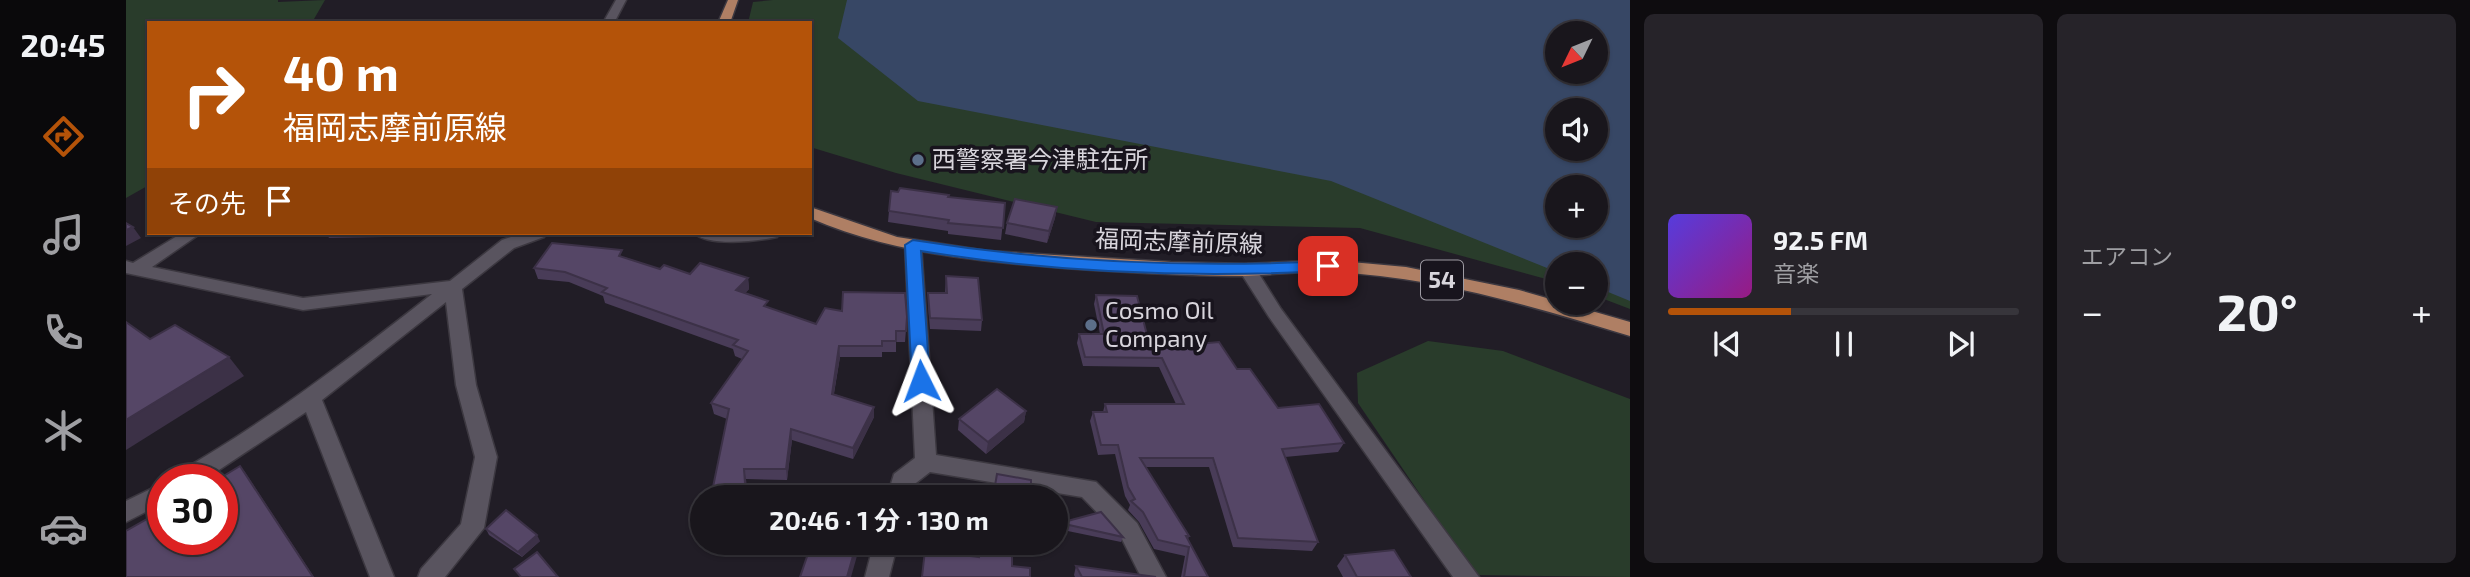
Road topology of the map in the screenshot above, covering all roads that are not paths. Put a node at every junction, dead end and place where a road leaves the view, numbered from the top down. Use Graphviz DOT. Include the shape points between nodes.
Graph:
graph roads {
  1 [pos="621,0"];
  2 [pos="733,0"];
  3 [pos="609,21"];
  4 [pos="725,21"];
  5 [pos="812,213"];
  6 [pos="189,235"];
  7 [pos="533,235"];
  8 [pos="727,235"];
  9 [pos="762,235"];
  10 [pos="913,245"];
  11 [pos="131,268"];
  12 [pos="1248,270"];
  13 [pos="453,286"];
  14 [pos="1630,329"];
  15 [pos="310,396"];
  16 [pos="926,462"];
  17 [pos="214,464"];
  18 [pos="901,485"];
  19 [pos="147,501"];
  20 [pos="126,512"];
  21 [pos="883,555"];
  22 [pos="383,577"];
  23 [pos="430,577"];
  24 [pos="877,577"];
  25 [pos="1154,577"];
  26 [pos="1467,577"];
  1 -- 3 [label="street"];
  2 -- 4 [label="main road"];
  5 -- 10 [label="main road, 福岡志摩前原線 / 54"];
  6 -- 11 [label="street"];
  7 -- 13 [label="street" via="508,244"];
  8 -- 9 [label="street"];
  10 -- 12 [label="main road, 福岡志摩前原線 / 54" via="979,256"];
  10 -- 16 [label="street"];
  11 -- 13 [label="street" via="303,304"];
  12 -- 14 [label="main road, 福岡志摩前原線 / 54" via="1328,266 1422,277 1517,296"];
  12 -- 26 [label="street"];
  13 -- 15 [label="street"];
  13 -- 23 [label="street" via="466,385 486,457 472,528"];
  15 -- 17 [label="street"];
  15 -- 22 [label="street"];
  16 -- 18 [label="street"];
  16 -- 25 [label="street" via="1088,489 1129,530"];
  19 -- 20 [label="street"];
  21 -- 24 [label="street"];
}
